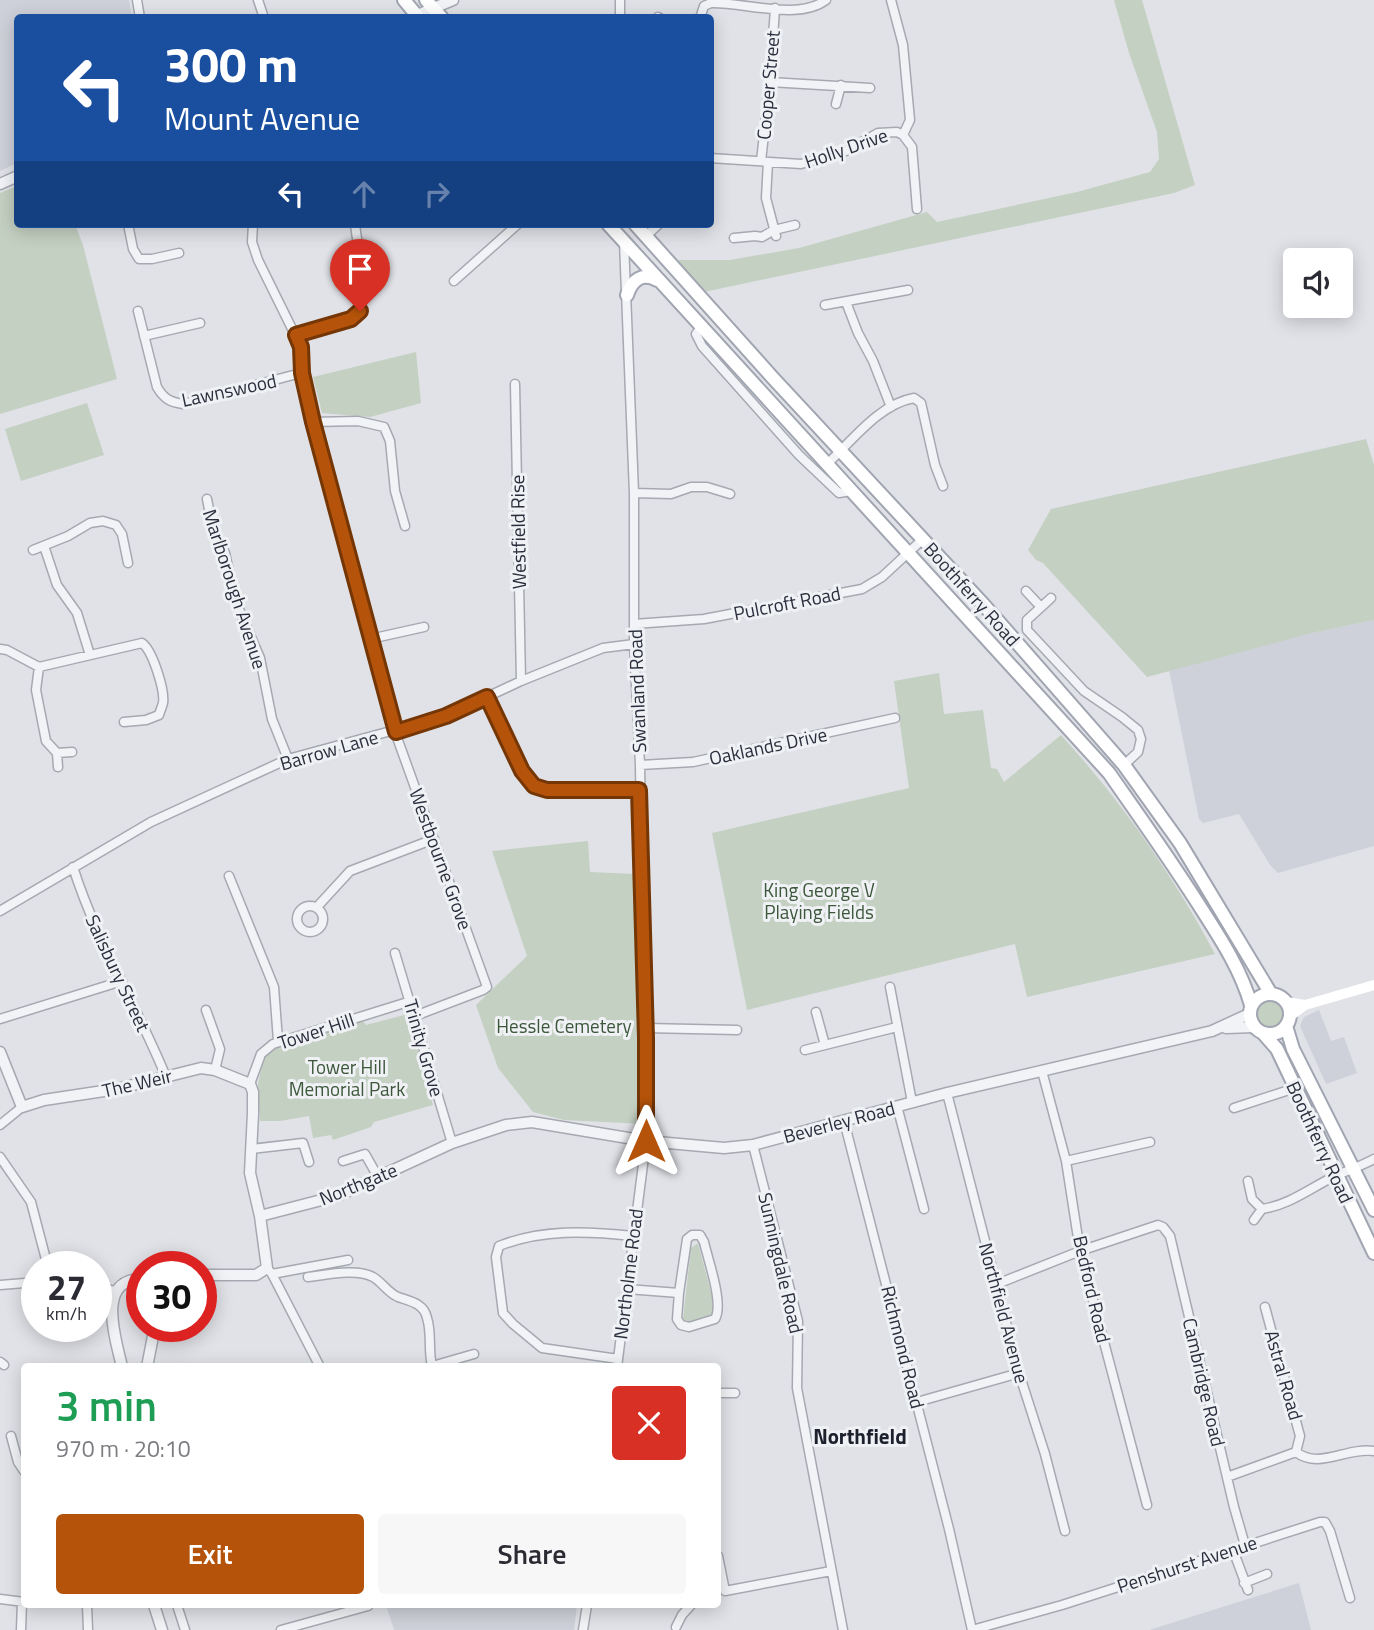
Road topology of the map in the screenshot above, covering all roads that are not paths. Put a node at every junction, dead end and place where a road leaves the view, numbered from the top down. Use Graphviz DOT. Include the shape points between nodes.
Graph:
graph roads {
  1 [pos="453,0"];
  2 [pos="826,0"];
  3 [pos="891,0"];
  4 [pos="434,8"];
  5 [pos="775,8"];
  6 [pos="701,14"];
  7 [pos="770,82"];
  8 [pos="841,85"];
  9 [pos="870,88"];
  10 [pos="836,104"];
  11 [pos="903,135"];
  12 [pos="714,158"];
  13 [pos="764,161"];
  14 [pos="917,209"];
  15 [pos="795,225"];
  16 [pos="129,228"];
  17 [pos="253,228"];
  18 [pos="355,228"];
  19 [pos="514,228"];
  20 [pos="612,228"];
  21 [pos="639,228"];
  22 [pos="655,228"];
  23 [pos="775,233"];
  24 [pos="646,236"];
  25 [pos="734,238"];
  26 [pos="624,241"];
  27 [pos="179,253"];
  28 [pos="454,281"];
  29 [pos="661,282"];
  30 [pos="908,290"];
  31 [pos="627,295"];
  32 [pos="846,302"];
  33 [pos="825,305"];
  34 [pos="138,311"];
  35 [pos="200,323"];
  36 [pos="702,326"];
  37 [pos="296,335"];
  38 [pos="144,336"];
  39 [pos="302,373"];
  40 [pos="516,384"];
  41 [pos="891,407"];
  42 [pos="313,422"];
  43 [pos="841,451"];
  44 [pos="827,464"];
  45 [pos="943,485"];
  46 [pos="852,491"];
  47 [pos="634,494"];
  48 [pos="730,494"];
  49 [pos="207,499"];
  50 [pos="405,526"];
  51 [pos="923,539"];
  52 [pos="44,546"];
  53 [pos="33,550"];
  54 [pos="908,553"];
  55 [pos="128,563"];
  56 [pos="1026,591"];
  57 [pos="1051,598"];
  58 [pos="1040,606"];
  59 [pos="634,624"];
  60 [pos="424,627"];
  61 [pos="370,639"];
  62 [pos="634,644"];
  63 [pos="0,649"];
  64 [pos="90,655"];
  65 [pos="38,667"];
  66 [pos="521,681"];
  67 [pos="487,697"];
  68 [pos="895,718"];
  69 [pos="124,722"];
  70 [pos="396,732"];
  71 [pos="72,752"];
  72 [pos="57,753"];
  73 [pos="288,760"];
  74 [pos="640,765"];
  75 [pos="1124,765"];
  76 [pos="58,767"];
  77 [pos="639,790"];
  78 [pos="434,839"];
  79 [pos="74,867"];
  80 [pos="229,876"];
  81 [pos="317,907"];
  82 [pos="0,910"];
  83 [pos="395,953"];
  84 [pos="122,981"];
  85 [pos="1374,985"];
  86 [pos="890,987"];
  87 [pos="1271,994"];
  88 [pos="411,1001"];
  89 [pos="1286,1002"];
  90 [pos="1305,1004"];
  91 [pos="206,1010"];
  92 [pos="816,1012"];
  93 [pos="415,1016"];
  94 [pos="0,1019"];
  95 [pos="1254,1020"];
  96 [pos="1288,1021"];
  97 [pos="897,1027"];
  98 [pos="646,1028"];
  99 [pos="737,1030"];
  100 [pos="278,1041"];
  101 [pos="825,1045"];
  102 [pos="805,1050"];
  103 [pos="0,1052"];
  104 [pos="215,1070"];
  105 [pos="1042,1071"];
  106 [pos="166,1077"];
  107 [pos="250,1084"];
  108 [pos="1295,1088"];
  109 [pos="947,1093"];
  110 [pos="912,1102"];
  111 [pos="897,1106"];
  112 [pos="22,1107"];
  113 [pos="1234,1108"];
  114 [pos="844,1121"];
  115 [pos="0,1125"];
  116 [pos="646,1141"];
  117 [pos="1150,1142"];
  118 [pos="452,1143"];
  119 [pos="753,1145"];
  120 [pos="251,1149"];
  121 [pos="0,1157"];
  122 [pos="1374,1159"];
  123 [pos="343,1161"];
  124 [pos="1066,1161"];
  125 [pos="309,1162"];
  126 [pos="1354,1169"];
  127 [pos="1336,1176"];
  128 [pos="378,1177"];
  129 [pos="1248,1181"];
  130 [pos="924,1209"];
  131 [pos="1262,1209"];
  132 [pos="1374,1210"];
  133 [pos="260,1216"];
  134 [pos="1254,1220"];
  135 [pos="633,1236"];
  136 [pos="44,1251"];
  137 [pos="1080,1251"];
  138 [pos="1374,1252"];
  139 [pos="348,1260"];
  140 [pos="269,1271"];
  141 [pos="217,1275"];
  142 [pos="312,1280"];
  143 [pos="21,1283"];
  144 [pos="126,1283"];
  145 [pos="997,1284"];
  146 [pos="0,1285"];
  147 [pos="627,1289"];
  148 [pos="112,1290"];
  149 [pos="115,1291"];
  150 [pos="679,1293"];
  151 [pos="1265,1307"];
  152 [pos="152,1342"];
  153 [pos="474,1354"];
  154 [pos="121,1363"];
  155 [pos="148,1363"];
  156 [pos="318,1363"];
  157 [pos="430,1363"];
  158 [pos="442,1363"];
  159 [pos="617,1363"];
  160 [pos="1019,1373"];
  161 [pos="735,1392"];
  162 [pos="721,1393"];
  163 [pos="917,1402"];
  164 [pos="11,1436"];
  165 [pos="1374,1451"];
  166 [pos="1296,1452"];
  167 [pos="21,1466"];
  168 [pos="1227,1477"];
  169 [pos="1147,1505"];
  170 [pos="1065,1531"];
  171 [pos="1245,1545"];
  172 [pos="1233,1550"];
  173 [pos="831,1571"];
  174 [pos="1267,1574"];
  175 [pos="721,1592"];
  176 [pos="1350,1598"];
  177 [pos="0,1599"];
  178 [pos="21,1602"];
  179 [pos="23,1608"];
  180 [pos="87,1608"];
  181 [pos="155,1608"];
  182 [pos="178,1608"];
  183 [pos="361,1608"];
  184 [pos="587,1608"];
  185 [pos="688,1608"];
  186 [pos="676,1627"];
  187 [pos="21,1630"];
  188 [pos="89,1630"];
  189 [pos="162,1630"];
  190 [pos="185,1630"];
  191 [pos="281,1630"];
  192 [pos="583,1630"];
  193 [pos="843,1630"];
  194 [pos="972,1630"];
  1 -- 4 [label="street"];
  2 -- 5 [label="street" via="808,9"];
  3 -- 11 [label="street" via="903,45 910,120"];
  5 -- 6 [label="street" via="710,3"];
  5 -- 7 [label="street, Cooper Street"];
  7 -- 8 [label="street"];
  7 -- 13 [label="street, Cooper Street"];
  8 -- 9 [label="street"];
  8 -- 10 [label="street"];
  11 -- 13 [label="street, Holly Drive" via="878,133 846,151 801,164"];
  11 -- 14 [label="street, Holly Drive" via="912,147"];
  12 -- 13 [label="street, Holly Drive"];
  13 -- 23 [label="street, Cooper Street" via="766,198"];
  15 -- 23 [label="street"];
  16 -- 27 [label="street" via="139,259"];
  17 -- 37 [label="street, Westbourne Grove" via="258,260"];
  18 -- 37 [label="street" via="363,296 360,311 351,319"];
  19 -- 28 [label="street"];
  20 -- 26 [label="main road, Boothferry Road"];
  21 -- 24 [label="main road, Boothferry Road"];
  22 -- 24 [label="street"];
  23 -- 25 [label="street"];
  24 -- 43 [label="main road, Boothferry Road"];
  26 -- 29 [label="main road, Boothferry Road"];
  26 -- 31 [label="street, Swanland Road"];
  29 -- 31 [label="main road" via="640,277"];
  29 -- 36 [label="main road, Boothferry Road"];
  30 -- 32 [label="street"];
  31 -- 47 [label="street, Swanland Road"];
  32 -- 33 [label="street"];
  32 -- 41 [label="street"];
  34 -- 38 [label="street, Lawnswood"];
  35 -- 38 [label="street"];
  36 -- 44 [label="main road, Boothferry Road"];
  36 -- 46 [label="street, Boothferry Road" via="696,334 702,346 799,455 839,493"];
  37 -- 39 [label="street, Westbourne Grove"];
  38 -- 39 [label="street, Lawnswood" via="156,387 173,403"];
  39 -- 42 [label="street, Westbourne Grove"];
  40 -- 66 [label="street, Westfield Rise"];
  41 -- 43 [label="street"];
  41 -- 45 [label="street" via="912,398 920,401"];
  42 -- 50 [label="street" via="358,421 384,427"];
  42 -- 61 [label="street, Westbourne Grove"];
  43 -- 44 [label="street"];
  43 -- 51 [label="main road, Boothferry Road"];
  44 -- 46 [label="main road, Boothferry Road"];
  46 -- 54 [label="main road, Boothferry Road"];
  47 -- 48 [label="street" via="671,494 691,487"];
  47 -- 59 [label="street, Swanland Road"];
  49 -- 73 [label="street, Marlborough Avenue"];
  51 -- 54 [label="street, Pulcroft Road"];
  51 -- 75 [label="main road, Boothferry Road"];
  52 -- 53 [label="street"];
  52 -- 55 [label="street" via="103,521 116,525 122,534"];
  52 -- 64 [label="street" via="57,585 78,612"];
  54 -- 59 [label="street, Pulcroft Road" via="862,589 704,619"];
  54 -- 95 [label="main road, Boothferry Road" via="1109,774 1223,942 1245,984"];
  56 -- 58 [label="street"];
  57 -- 58 [label="street"];
  58 -- 75 [label="street" via="1027,620 1027,629 1038,644 1084,691 1138,730 1138,752"];
  59 -- 62 [label="street, Swanland Road"];
  60 -- 61 [label="street"];
  61 -- 70 [label="street, Westbourne Grove"];
  62 -- 66 [label="street, Barrow Lane" via="603,648"];
  62 -- 74 [label="street, Swanland Road"];
  63 -- 65 [label="street"];
  64 -- 65 [label="street"];
  64 -- 69 [label="street" via="142,643 153,656 164,702 159,715"];
  65 -- 72 [label="street" via="36,690 46,741"];
  66 -- 67 [label="street, Barrow Lane"];
  67 -- 70 [label="street, Barrow Lane"];
  67 -- 77 [label="street" via="522,771 534,786 547,790"];
  68 -- 74 [label="street, Oaklands Drive" via="693,762"];
  70 -- 73 [label="street, Barrow Lane"];
  70 -- 78 [label="street, Westbourne Grove"];
  71 -- 72 [label="street"];
  72 -- 76 [label="street"];
  73 -- 79 [label="street, Barrow Lane" via="151,822"];
  74 -- 77 [label="street, Swanland Road"];
  75 -- 87 [label="main road, Boothferry Road" via="1180,843"];
  77 -- 98 [label="street, Swanland Road"];
  78 -- 81 [label="street" via="350,871"];
  78 -- 93 [label="street, Westbourne Grove" via="487,987"];
  79 -- 82 [label="street, Barrow Lane"];
  79 -- 84 [label="street, Salisbury Street"];
  80 -- 100 [label="street" via="274,987"];
  83 -- 88 [label="street, Trinity Grove"];
  84 -- 94 [label="street"];
  84 -- 106 [label="street, Salisbury Street"];
  85 -- 90 [label="main road"];
  86 -- 97 [label="street"];
  87 -- 89 [label="main road"];
  87 -- 95 [label="main road" via="1259,996"];
  88 -- 93 [label="street, Trinity Grove"];
  88 -- 100 [label="street, Tower Hill"];
  89 -- 90 [label="main road"];
  89 -- 96 [label="main road"];
  90 -- 96 [label="main road"];
  91 -- 104 [label="street" via="220,1049"];
  92 -- 101 [label="street"];
  93 -- 118 [label="street, Trinity Grove"];
  95 -- 96 [label="main road" via="1275,1033"];
  95 -- 105 [label="street, Beverley Road"];
  95 -- 108 [label="main road, Boothferry Road" via="1277,1049"];
  96 -- 126 [label="main road, Boothferry Road" via="1293,1049"];
  97 -- 101 [label="street"];
  97 -- 110 [label="street"];
  98 -- 99 [label="street"];
  98 -- 116 [label="street, Swanland Road"];
  100 -- 107 [label="street, Tower Hill" via="261,1054"];
  101 -- 102 [label="street"];
  103 -- 112 [label="street"];
  104 -- 106 [label="street, The Weir" via="201,1068"];
  104 -- 107 [label="street, The Weir"];
  105 -- 109 [label="street, Beverley Road"];
  105 -- 124 [label="street, Bedford Road"];
  106 -- 112 [label="street, The Weir"];
  107 -- 120 [label="street, Tower Hill"];
  108 -- 113 [label="street"];
  108 -- 127 [label="main road, Boothferry Road"];
  109 -- 110 [label="street, Beverley Road"];
  109 -- 145 [label="street, Northfield Avenue"];
  110 -- 111 [label="street, Beverley Road"];
  111 -- 114 [label="street, Beverley Road"];
  111 -- 130 [label="street"];
  112 -- 115 [label="street"];
  114 -- 119 [label="street, Beverley Road"];
  114 -- 163 [label="street, Richmond Road"];
  116 -- 118 [label="street, Beverley Road" via="532,1122 506,1125"];
  116 -- 119 [label="street, Beverley Road" via="724,1148"];
  116 -- 135 [label="street, Northolme Road"];
  117 -- 124 [label="street"];
  118 -- 128 [label="street, Northgate"];
  119 -- 173 [label="street, Sunningdale Road" via="798,1321 797,1388"];
  120 -- 125 [label="street" via="303,1143"];
  120 -- 133 [label="street, Tower Hill" via="250,1173"];
  121 -- 136 [label="street" via="31,1202"];
  122 -- 126 [label="street"];
  123 -- 128 [label="street" via="365,1154"];
  124 -- 137 [label="street, Bedford Road"];
  126 -- 127 [label="street"];
  126 -- 132 [label="main road, Boothferry Road"];
  127 -- 131 [label="street" via="1290,1202"];
  127 -- 138 [label="main road, Boothferry Road"];
  128 -- 133 [label="street, Northgate" via="337,1196"];
  129 -- 131 [label="street" via="1252,1199"];
  131 -- 134 [label="street"];
  133 -- 140 [label="street, Tower Hill"];
  135 -- 147 [label="street, Northolme Road"];
  135 -- 159 [label="street" via="534,1235 499,1246 496,1257 503,1313 513,1324 542,1348"];
  137 -- 145 [label="street"];
  137 -- 168 [label="street, Cambridge Road" via="1158,1225 1170,1236"];
  137 -- 169 [label="street, Bedford Road"];
  139 -- 140 [label="street"];
  140 -- 141 [label="street"];
  140 -- 156 [label="street"];
  142 -- 157 [label="street" via="370,1275 394,1296 413,1301 427,1318"];
  143 -- 146 [label="street"];
  144 -- 149 [label="street"];
  145 -- 160 [label="street, Northfield Avenue"];
  147 -- 150 [label="street"];
  147 -- 159 [label="street, Northolme Road"];
  148 -- 149 [label="street"];
  149 -- 154 [label="street" via="113,1320"];
  150 -- 150 [label="street" via="687,1239 700,1236 718,1315 689,1327 681,1325 677,1319"];
  151 -- 166 [label="street, Astral Road" via="1298,1426"];
  152 -- 155 [label="street"];
  153 -- 158 [label="street"];
  160 -- 163 [label="street"];
  160 -- 170 [label="street, Northfield Avenue"];
  161 -- 162 [label="street"];
  163 -- 194 [label="street, Richmond Road"];
  164 -- 167 [label="street"];
  165 -- 166 [label="street" via="1359,1449 1322,1460"];
  166 -- 168 [label="street"];
  168 -- 171 [label="street, Cambridge Road"];
  171 -- 172 [label="street, Penshurst Avenue"];
  171 -- 176 [label="street, Penshurst Avenue" via="1325,1522"];
  172 -- 174 [label="street" via="1246,1586"];
  172 -- 194 [label="street, Penshurst Avenue"];
  173 -- 175 [label="street"];
  173 -- 193 [label="street, Sunningdale Road"];
  177 -- 178 [label="street"];
  179 -- 187 [label="street"];
  180 -- 188 [label="street"];
  181 -- 189 [label="street"];
  182 -- 190 [label="street"];
  183 -- 191 [label="street"];
  184 -- 192 [label="street"];
  185 -- 186 [label="street"];
}
